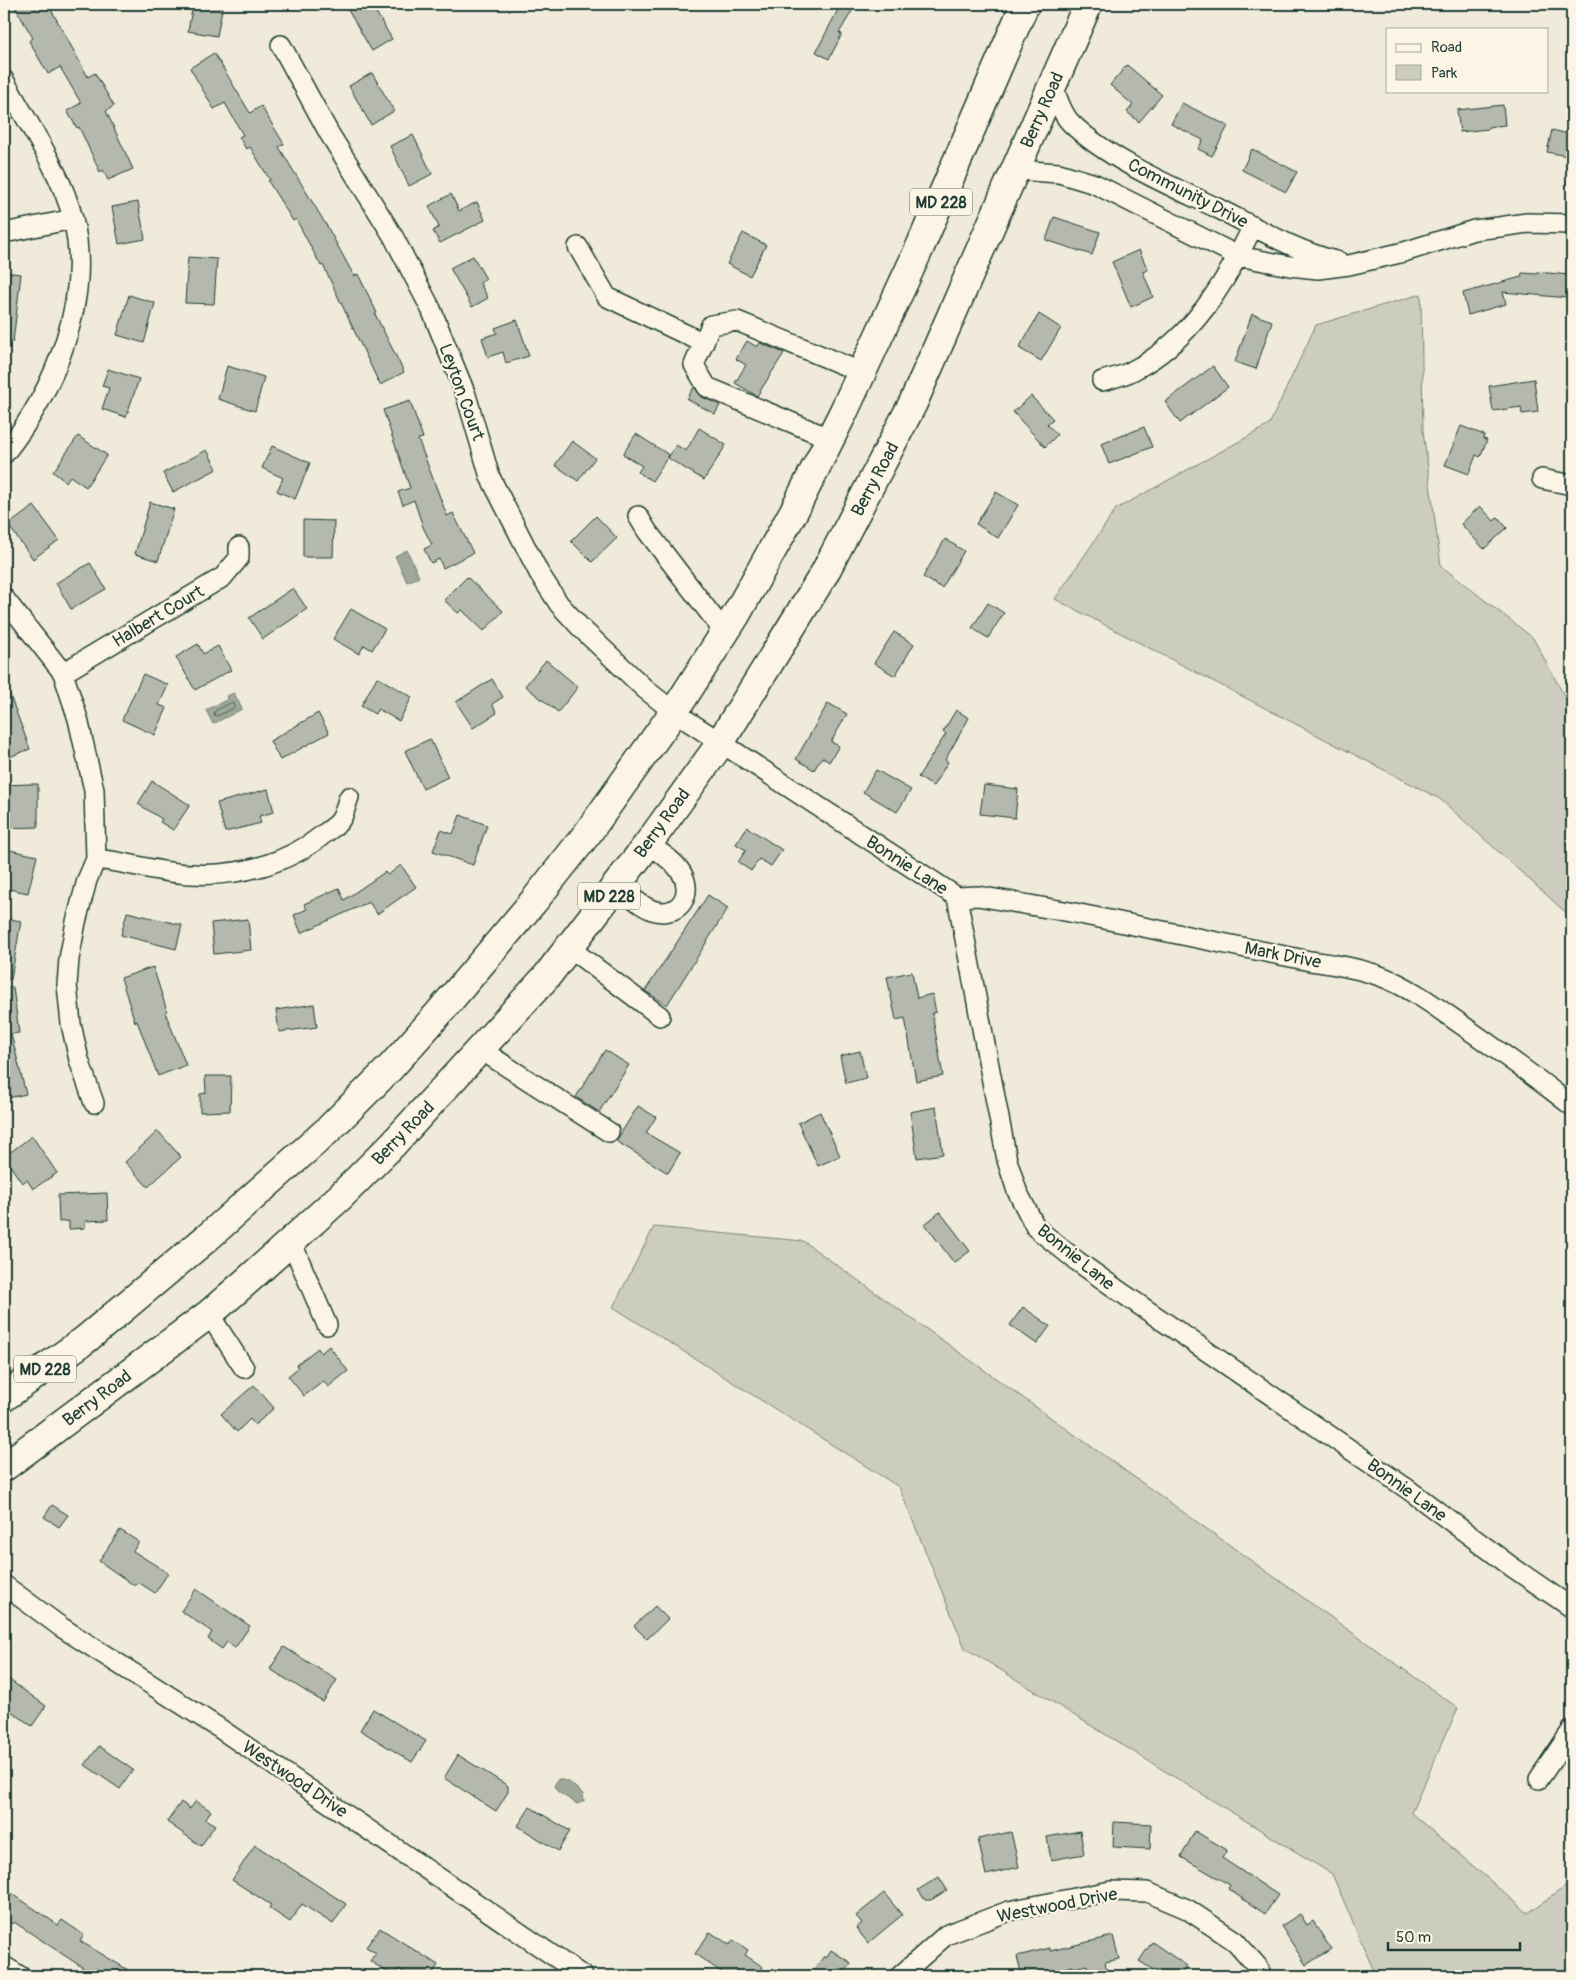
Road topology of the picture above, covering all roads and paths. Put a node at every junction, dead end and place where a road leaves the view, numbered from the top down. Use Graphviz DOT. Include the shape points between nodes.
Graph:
graph roads {
  1 [pos="1025,4"];
  2 [pos="1088,4"];
  3 [pos="282,45"];
  4 [pos="4,80"];
  5 [pos="1053,87"];
  6 [pos="1016,170"];
  7 [pos="1147,174"];
  8 [pos="1132,202"];
  9 [pos="73,219"];
  10 [pos="1572,224"];
  11 [pos="1253,226"];
  12 [pos="4,233"];
  13 [pos="578,247"];
  14 [pos="1238,256"];
  15 [pos="1349,265"];
  16 [pos="704,343"];
  17 [pos="862,373"];
  18 [pos="1102,381"];
  19 [pos="831,439"];
  20 [pos="4,454"];
  21 [pos="1542,479"];
  22 [pos="1572,484"];
  23 [pos="638,516"];
  24 [pos="239,548"];
  25 [pos="4,598"];
  26 [pos="725,633"];
  27 [pos="63,673"];
  28 [pos="674,712"];
  29 [pos="720,742"];
  30 [pos="349,797"];
  31 [pos="648,844"];
  32 [pos="96,859"];
  33 [pos="617,886"];
  34 [pos="957,897"];
  35 [pos="568,947"];
  36 [pos="660,1016"];
  37 [pos="481,1050"];
  38 [pos="94,1103"];
  39 [pos="1572,1106"];
  40 [pos="609,1132"];
  41 [pos="291,1241"];
  42 [pos="209,1314"];
  43 [pos="327,1324"];
  44 [pos="244,1368"];
  45 [pos="4,1397"];
  46 [pos="4,1467"];
  47 [pos="4,1585"];
  48 [pos="1572,1608"];
  49 [pos="1572,1730"];
  50 [pos="1540,1779"];
  51 [pos="4,1966"];
  52 [pos="20,1976"];
  53 [pos="583,1976"];
  54 [pos="900,1976"];
  55 [pos="1261,1976"];
  1 -- 17 [label="highway, MD 228" via="942,200"];
  2 -- 5 [label="highway, Berry Road / MD 228"];
  3 -- 28 [label="street, Leyton Court" via="329,133 393,236 430,309 466,395 490,477 539,573 559,604 581,628"];
  4 -- 9 [label="street" via="60,182"];
  5 -- 6 [label="highway, Berry Road / MD 228"];
  5 -- 7 [label="street, Community Drive" via="1071,124 1124,162"];
  6 -- 8 [label="street, Community Drive" via="1073,177 1096,184"];
  6 -- 29 [label="highway, Berry Road / MD 228" via="886,457 824,574"];
  7 -- 8 [label="street"];
  7 -- 11 [label="street, Community Drive"];
  8 -- 14 [label="street, Community Drive"];
  9 -- 12 [label="street"];
  9 -- 20 [label="street" via="78,259 77,284 68,333 34,412"];
  10 -- 15 [label="street, Community Drive" via="1527,223 1474,230"];
  11 -- 14 [label="street"];
  11 -- 15 [label="street, Community Drive" via="1318,257"];
  13 -- 16 [label="street" via="607,297"];
  14 -- 15 [label="street, Community Drive" via="1318,269"];
  14 -- 18 [label="street" via="1211,301 1183,335 1150,361"];
  16 -- 17 [label="street" via="711,325 737,321"];
  16 -- 19 [label="street" via="694,365 707,387"];
  17 -- 19 [label="highway, MD 228"];
  19 -- 26 [label="highway, MD 228" via="767,562"];
  21 -- 22 [label="street"];
  23 -- 26 [label="street"];
  24 -- 27 [label="street, Halbert Court" via="240,558 223,577"];
  25 -- 27 [label="street"];
  26 -- 28 [label="highway, MD 228"];
  27 -- 32 [label="street" via="78,719 94,790"];
  28 -- 29 [label="street, Bonnie Lane"];
  28 -- 45 [label="highway, MD 228" via="564,864 391,1067 328,1130 208,1237 86,1340"];
  29 -- 31 [label="highway, Berry Road / MD 228"];
  29 -- 34 [label="street, Bonnie Lane"];
  30 -- 32 [label="street" via="341,821 293,855 264,866 190,874"];
  31 -- 33 [label="highway, Berry Road / MD 228"];
  31 -- 33 [label="street" via="681,871 687,885 678,908 668,912 652,910"];
  32 -- 38 [label="street" via="76,922 67,985 79,1060"];
  33 -- 35 [label="highway, Berry Road / MD 228"];
  34 -- 39 [label="street, Mark Drive" via="978,896 1070,912 1337,965 1381,977 1443,1012 1531,1072"];
  34 -- 48 [label="street, Bonnie Lane" via="1007,1160 1017,1191 1036,1228 1122,1294 1409,1490"];
  35 -- 36 [label="street"];
  35 -- 37 [label="highway, Berry Road / MD 228" via="547,976"];
  37 -- 40 [label="street"];
  37 -- 41 [label="highway, Berry Road / MD 228" via="393,1144"];
  41 -- 42 [label="highway, Berry Road / MD 228"];
  41 -- 43 [label="street"];
  42 -- 44 [label="street"];
  42 -- 46 [label="highway, Berry Road / MD 228"];
  47 -- 53 [label="street, Westwood Drive" via="61,1627 219,1728"];
  49 -- 50 [label="street"];
  51 -- 52 [label="street"];
  54 -- 55 [label="street, Westwood Drive" via="946,1935 1009,1911 1111,1891 1147,1892 1187,1910 1235,1941 1259,1968"];
}
